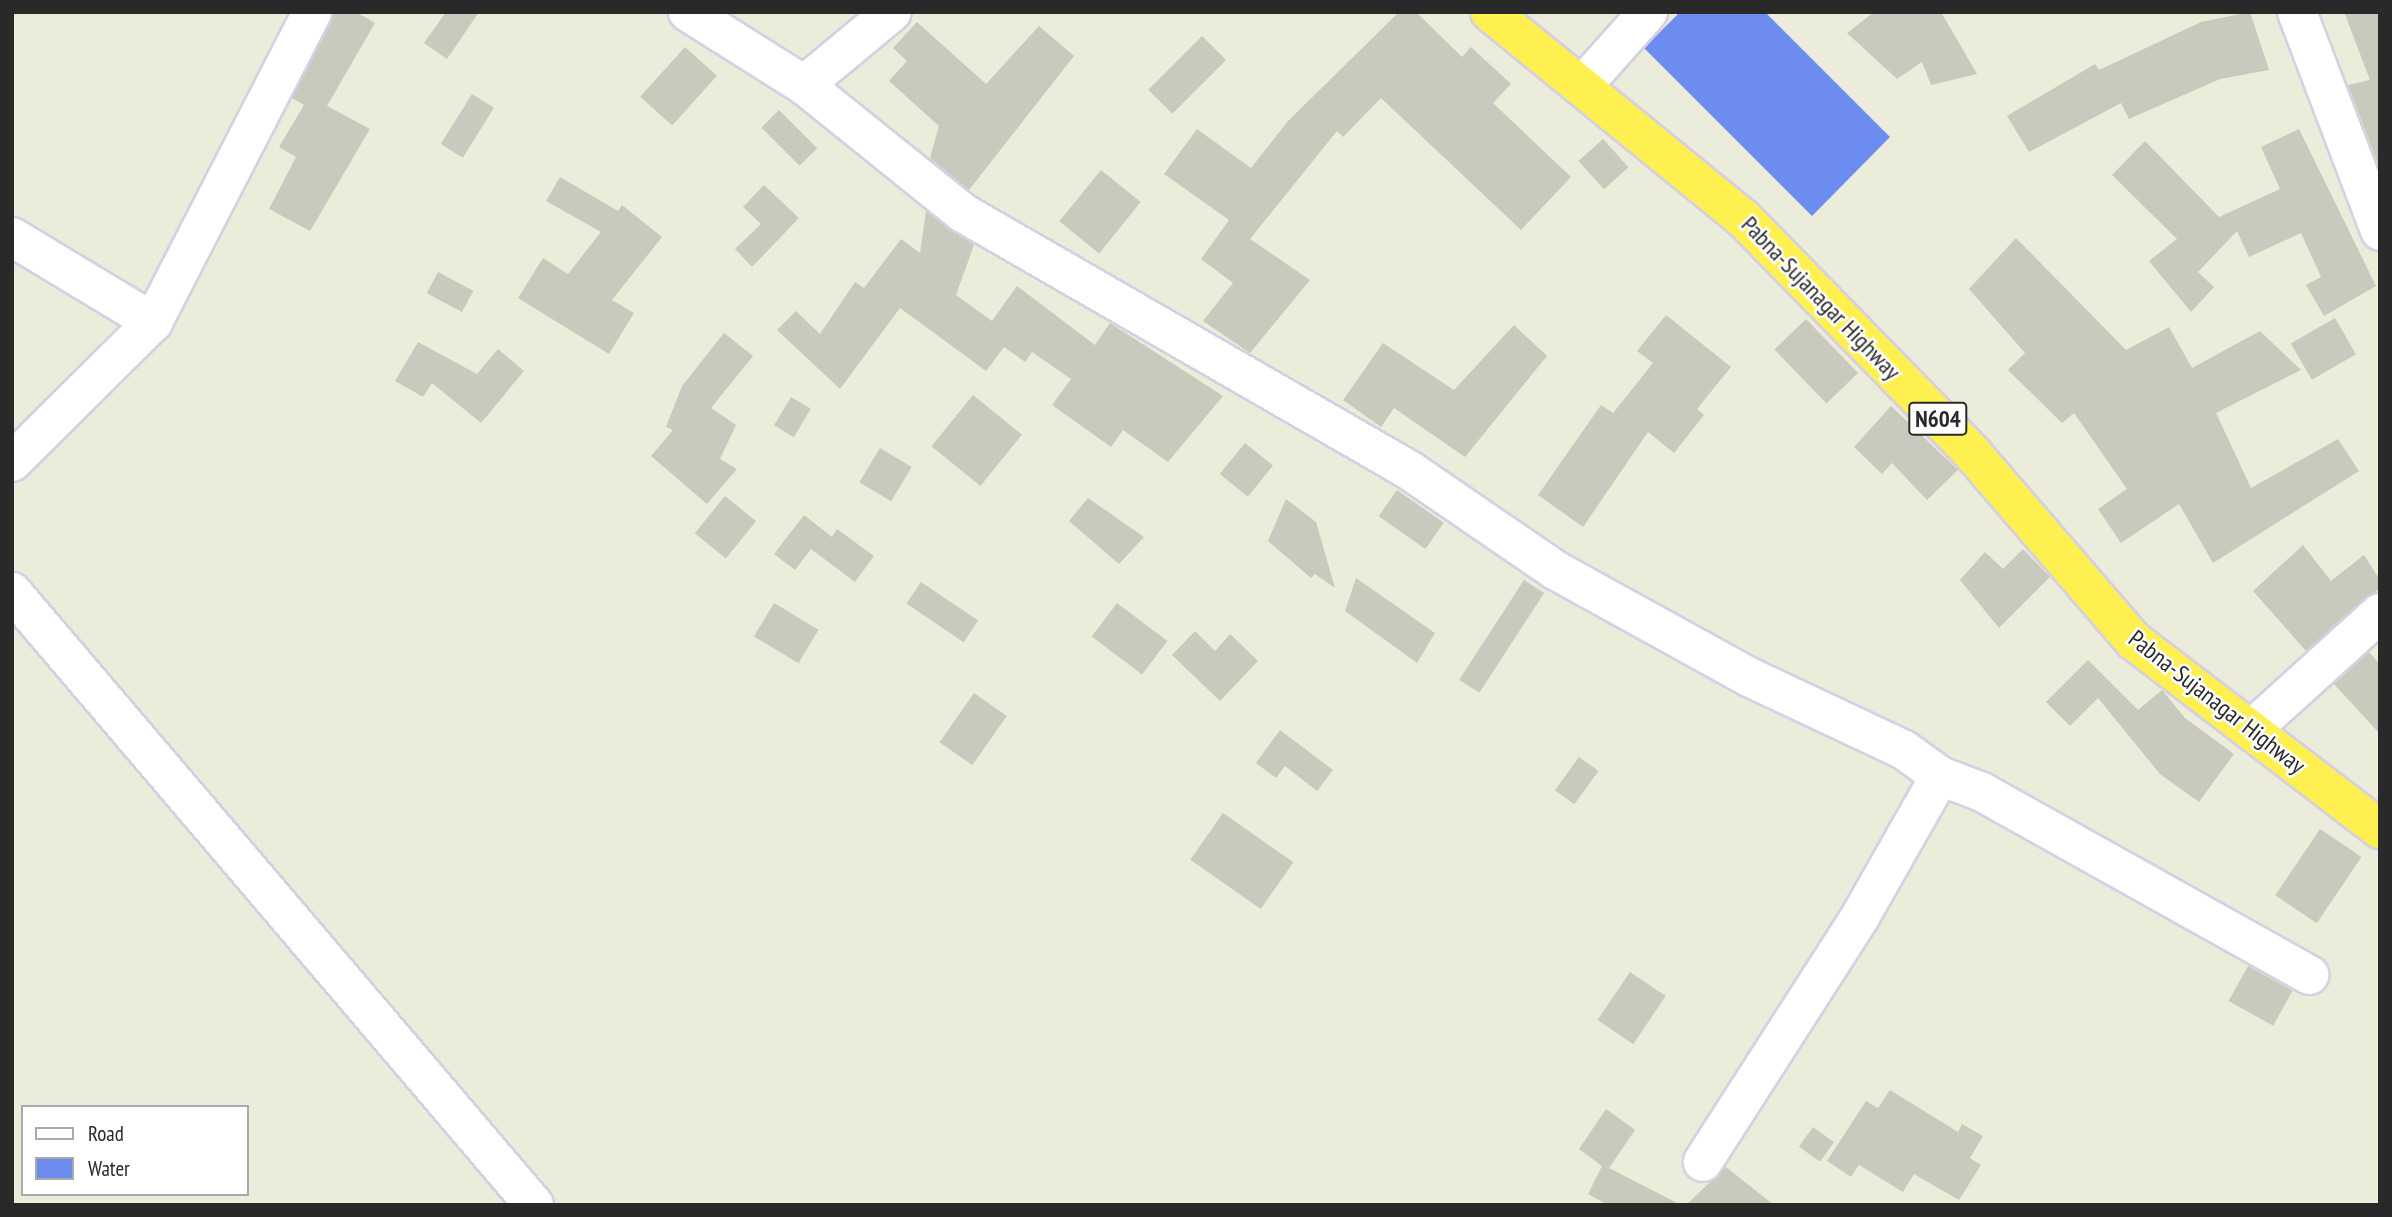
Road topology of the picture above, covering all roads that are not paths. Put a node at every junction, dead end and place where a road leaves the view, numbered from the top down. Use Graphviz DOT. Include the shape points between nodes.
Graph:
graph roads {
  1 [pos="312,12"];
  2 [pos="688,12"];
  3 [pos="892,12"];
  4 [pos="1490,12"];
  5 [pos="1648,12"];
  6 [pos="2297,12"];
  7 [pos="804,85"];
  8 [pos="1583,85"];
  9 [pos="2380,231"];
  10 [pos="12,237"];
  11 [pos="153,322"];
  12 [pos="12,462"];
  13 [pos="12,592"];
  14 [pos="2380,613"];
  15 [pos="2250,730"];
  16 [pos="1940,776"];
  17 [pos="2380,828"];
  18 [pos="2309,975"];
  19 [pos="1703,1162"];
  20 [pos="534,1205"];
  1 -- 11 [label="street"];
  2 -- 7 [label="street"];
  3 -- 7 [label="street"];
  4 -- 8 [label="highway, Pabna-Sujanagar Highway / N604"];
  5 -- 8 [label="street"];
  6 -- 9 [label="street"];
  7 -- 16 [label="street" via="963,213 1409,470 1555,570 1749,677 1904,750"];
  8 -- 15 [label="highway, Pabna-Sujanagar Highway / N604" via="1744,219 1973,454 2134,641"];
  10 -- 11 [label="street"];
  11 -- 12 [label="street"];
  13 -- 20 [label="street"];
  14 -- 15 [label="street"];
  15 -- 17 [label="highway, Pabna-Sujanagar Highway / N604"];
  16 -- 18 [label="street" via="1983,792"];
  16 -- 19 [label="street" via="1860,917"];
}
